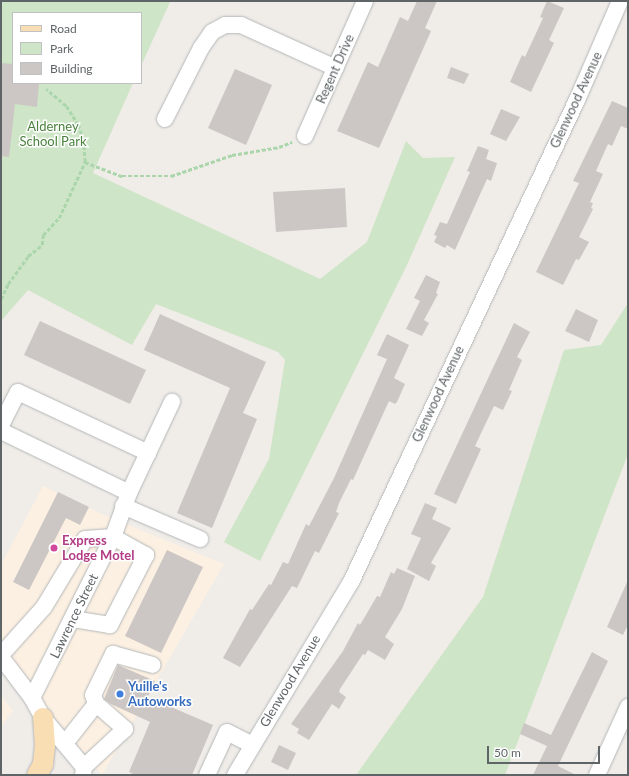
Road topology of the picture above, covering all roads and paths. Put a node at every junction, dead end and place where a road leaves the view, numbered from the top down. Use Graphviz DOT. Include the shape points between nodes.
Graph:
graph roads {
  1 [pos="366,1"];
  2 [pos="620,1"];
  3 [pos="336,68"];
  4 [pos="46,89"];
  5 [pos="165,119"];
  6 [pos="305,136"];
  7 [pos="85,162"];
  8 [pos="1,299"];
  9 [pos="172,402"];
  10 [pos="1,425"];
  11 [pos="1,431"];
  12 [pos="148,453"];
  13 [pos="126,500"];
  14 [pos="112,537"];
  15 [pos="200,539"];
  16 [pos="73,619"];
  17 [pos="1,656"];
  18 [pos="153,665"];
  19 [pos="32,698"];
  20 [pos="96,704"];
  21 [pos="628,707"];
  22 [pos="43,718"];
  23 [pos="66,742"];
  24 [pos="252,745"];
  25 [pos="84,771"];
  26 [pos="37,775"];
  27 [pos="207,775"];
  28 [pos="235,775"];
  29 [pos="597,775"];
  1 -- 3 [label="street, Regent Drive"];
  2 -- 24 [label="street, Glenwood Avenue" via="577,100 352,580"];
  3 -- 5 [label="street" via="241,25 225,25 212,32 201,48"];
  3 -- 6 [label="street, Regent Drive"];
  4 -- 7 [label="path" via="66,106 78,125 83,140"];
  6 -- 7 [label="path" via="279,147 232,155 171,176 122,176"];
  7 -- 8 [label="path" via="59,218 43,235 42,245 28,256 8,284"];
  9 -- 12 [label="street, Lawrence Street"];
  10 -- 12 [label="street" via="18,392"];
  11 -- 13 [label="street"];
  12 -- 13 [label="street, Lawrence Street"];
  13 -- 14 [label="street, Lawrence Street"];
  13 -- 15 [label="street"];
  14 -- 16 [label="street, Lawrence Street"];
  14 -- 16 [label="street" via="146,555 110,625"];
  14 -- 17 [label="street" via="84,539 44,607"];
  16 -- 19 [label="street, Lawrence Street"];
  17 -- 19 [label="street"];
  18 -- 20 [label="street" via="113,654 93,695"];
  19 -- 22 [label="street"];
  20 -- 23 [label="street"];
  20 -- 25 [label="street" via="125,729"];
  21 -- 29 [label="street"];
  22 -- 23 [label="street"];
  22 -- 26 [label="main road" via="45,746 43,764"];
  23 -- 25 [label="street"];
  24 -- 27 [label="street" via="227,732"];
  24 -- 28 [label="street, Glenwood Avenue"];
}
